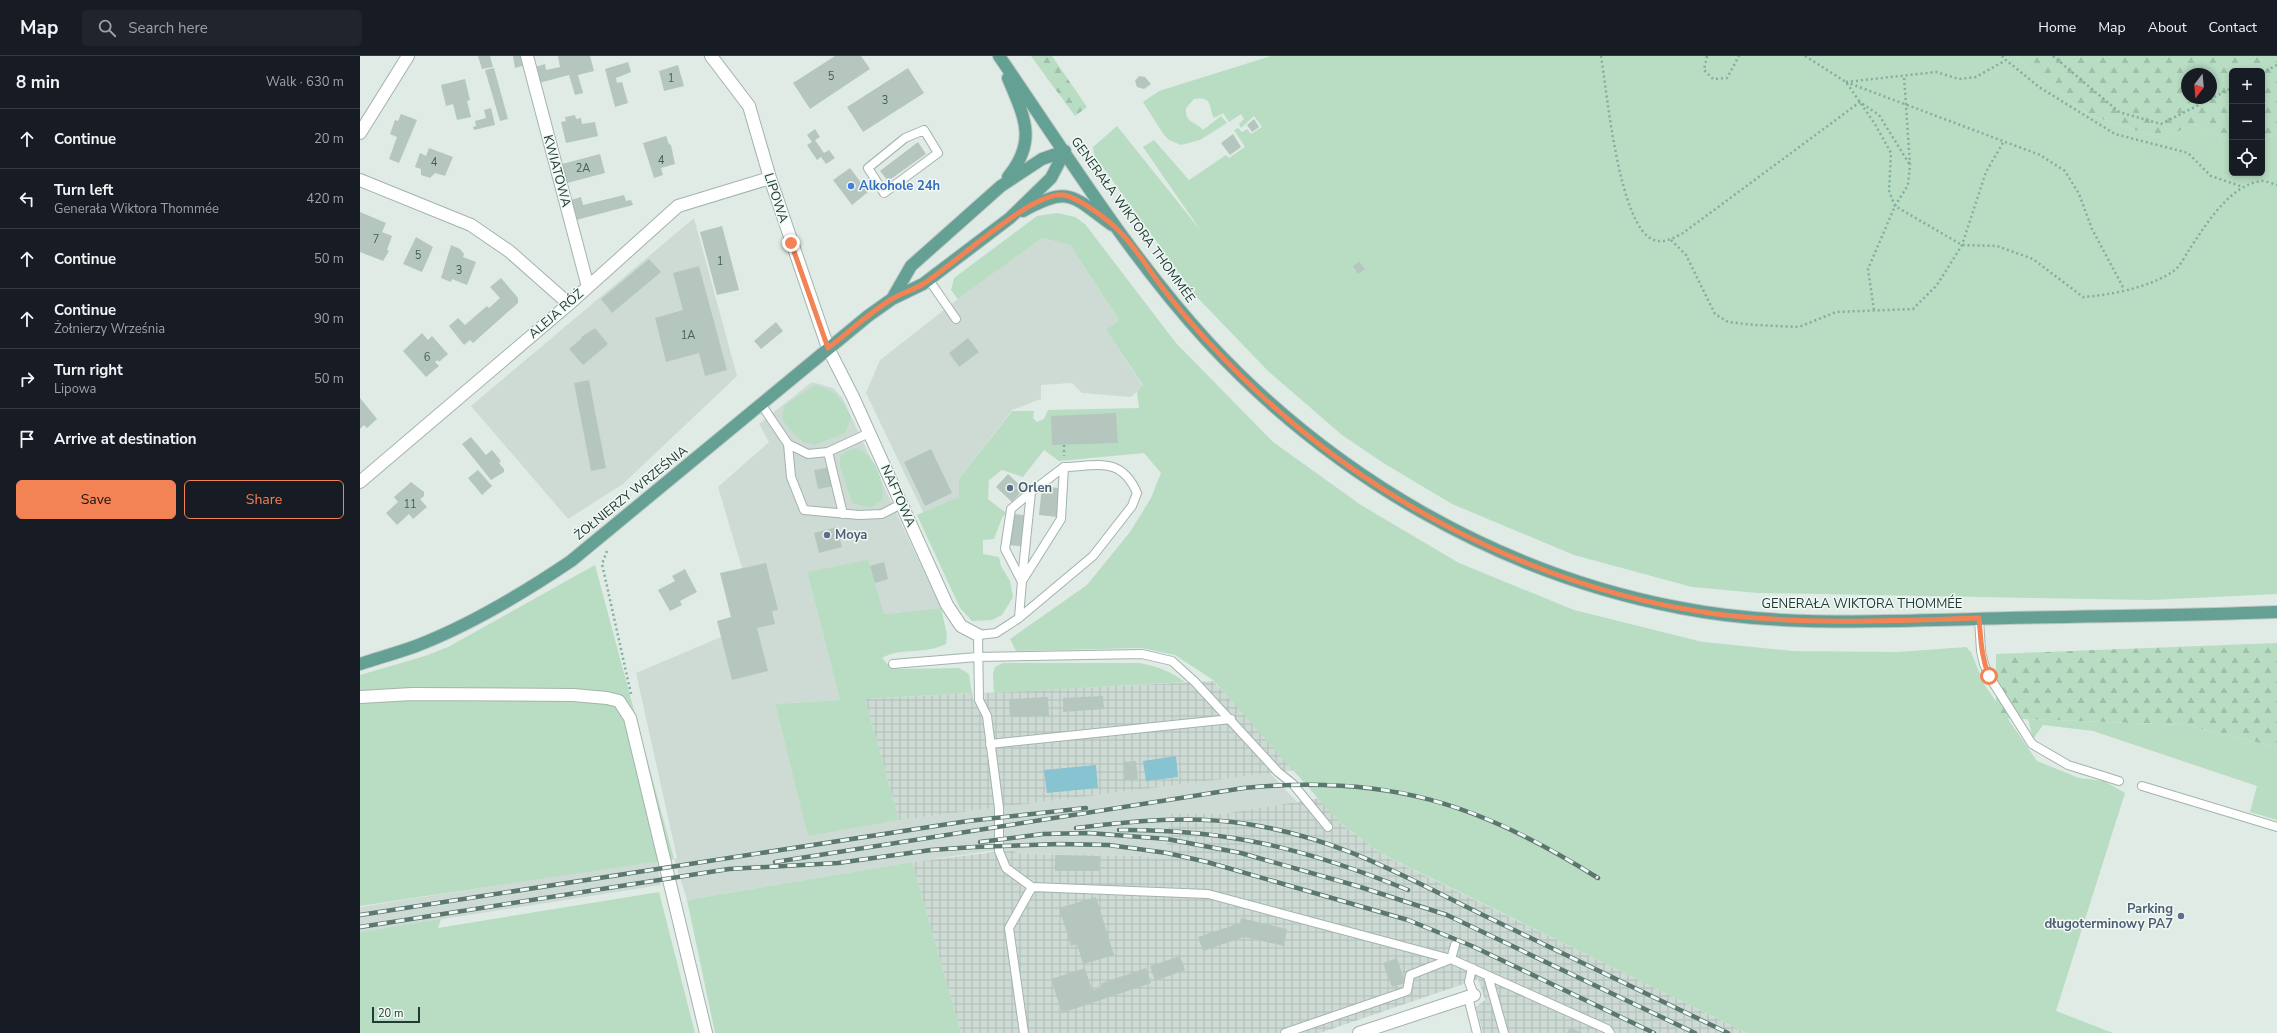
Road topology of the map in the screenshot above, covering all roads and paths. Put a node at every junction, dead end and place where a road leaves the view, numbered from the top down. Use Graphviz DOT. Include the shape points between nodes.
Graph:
graph roads {
  1 [pos="408,56"];
  2 [pos="527,56"];
  3 [pos="711,56"];
  4 [pos="1601,56"];
  5 [pos="1707,56"];
  6 [pos="1739,56"];
  7 [pos="1805,56"];
  8 [pos="2002,56"];
  9 [pos="2053,56"];
  10 [pos="1000,57"];
  11 [pos="2006,60"];
  12 [pos="2277,65"];
  13 [pos="2265,71"];
  14 [pos="1904,76"];
  15 [pos="1846,82"];
  16 [pos="2229,90"];
  17 [pos="1860,102"];
  18 [pos="1906,104"];
  19 [pos="360,133"];
  20 [pos="2004,141"];
  21 [pos="1065,151"];
  22 [pos="1910,165"];
  23 [pos="770,178"];
  24 [pos="360,180"];
  25 [pos="2277,185"];
  26 [pos="1001,186"];
  27 [pos="2243,187"];
  28 [pos="884,193"];
  29 [pos="1895,206"];
  30 [pos="1010,218"];
  31 [pos="1120,232"];
  32 [pos="1671,240"];
  33 [pos="1962,245"];
  34 [pos="928,280"];
  35 [pos="588,287"];
  36 [pos="2124,289"];
  37 [pos="892,299"];
  38 [pos="569,304"];
  39 [pos="1874,310"];
  40 [pos="956,319"];
  41 [pos="828,348"];
  42 [pos="761,404"];
  43 [pos="869,433"];
  44 [pos="788,444"];
  45 [pos="828,452"];
  46 [pos="1064,468"];
  47 [pos="360,482"];
  48 [pos="1031,492"];
  49 [pos="901,504"];
  50 [pos="843,514"];
  51 [pos="615,525"];
  52 [pos="1022,581"];
  53 [pos="2277,612"];
  54 [pos="1019,618"];
  55 [pos="1979,618"];
  56 [pos="978,635"];
  57 [pos="977,657"];
  58 [pos="360,664"];
  59 [pos="893,664"];
  60 [pos="360,697"];
  61 [pos="630,718"];
  62 [pos="1231,719"];
  63 [pos="990,744"];
  64 [pos="2119,781"];
  65 [pos="2142,786"];
  66 [pos="1328,827"];
  67 [pos="2277,827"];
  68 [pos="1032,887"];
  69 [pos="1455,945"];
  70 [pos="1452,959"];
  71 [pos="1472,968"];
  72 [pos="1488,976"];
  73 [pos="1471,996"];
  74 [pos="706,1033"];
  75 [pos="1024,1033"];
  76 [pos="1285,1033"];
  77 [pos="1359,1033"];
  78 [pos="1476,1033"];
  79 [pos="1504,1033"];
  80 [pos="1610,1033"];
  1 -- 19 [label="street"];
  2 -- 35 [label="street, KWIATOWA"];
  3 -- 23 [label="street, LIPOWA" via="749,106"];
  4 -- 32 [label="path" via="1622,185 1628,206 1640,229 1654,240"];
  5 -- 6 [label="path" via="1704,70 1713,80 1727,78"];
  7 -- 15 [label="path"];
  8 -- 11 [label="path"];
  9 -- 16 [label="path" via="2119,112 2161,124"];
  10 -- 21 [label="main road, GENERAŁA WIKTORA THOMMÉE"];
  10 -- 26 [label="main road" via="1023,114 1026,136 1022,157"];
  11 -- 14 [label="path" via="1976,77 1959,79 1936,72"];
  11 -- 27 [label="path" via="2039,87 2115,134 2188,153 2211,176"];
  12 -- 13 [label="path"];
  14 -- 15 [label="path"];
  14 -- 18 [label="path"];
  15 -- 17 [label="path"];
  15 -- 18 [label="path"];
  17 -- 22 [label="path" via="1879,115"];
  17 -- 29 [label="path" via="1891,153 1889,191"];
  17 -- 32 [label="path"];
  18 -- 20 [label="path"];
  18 -- 22 [label="path"];
  20 -- 33 [label="path" via="1986,172"];
  20 -- 36 [label="path" via="2040,155 2065,171 2079,194 2092,229"];
  21 -- 26 [label="main road, ŻOŁNIERZY WRZEŚNIA" via="1042,159"];
  21 -- 30 [label="main road, ŻOŁNIERZY WRZEŚNIA" via="1051,178"];
  21 -- 31 [label="main road, GENERAŁA WIKTORA THOMMÉE"];
  22 -- 29 [label="path" via="1908,185"];
  23 -- 35 [label="street, ALEJA RÓŻ" via="678,206"];
  23 -- 41 [label="street, LIPOWA"];
  24 -- 38 [label="street" via="471,225 509,251"];
  25 -- 27 [label="path" via="2263,181"];
  26 -- 37 [label="main road, ŻOŁNIERZY WRZEŚNIA" via="912,266"];
  27 -- 36 [label="path" via="2216,211 2176,269 2147,285"];
  28 -- 28 [label="lane" via="938,153 924,130 905,138 868,168"];
  29 -- 33 [label="path"];
  29 -- 39 [label="path" via="1868,269"];
  30 -- 31 [label="main road" via="1046,198 1066,196 1085,205"];
  30 -- 34 [label="main road, ŻOŁNIERZY WRZEŚNIA"];
  31 -- 55 [label="main road, GENERAŁA WIKTORA THOMMÉE" via="1168,295 1210,344 1293,423 1342,461 1394,495 1445,525 1507,554 1603,590 1721,615 1847,621"];
  32 -- 39 [label="path" via="1686,255 1715,314 1728,322 1799,326 1836,312"];
  33 -- 36 [label="path" via="1997,246 2033,259 2083,297 2111,295"];
  33 -- 39 [label="path" via="1937,285 1913,309"];
  34 -- 37 [label="main road, ŻOŁNIERZY WRZEŚNIA"];
  34 -- 40 [label="lane"];
  35 -- 38 [label="street, ALEJA RÓŻ"];
  37 -- 41 [label="main road, ŻOŁNIERZY WRZEŚNIA"];
  38 -- 47 [label="street, ALEJA RÓŻ"];
  41 -- 42 [label="main road, ŻOŁNIERZY WRZEŚNIA"];
  41 -- 43 [label="street, NAFTOWA"];
  42 -- 44 [label="lane"];
  42 -- 51 [label="main road, ŻOŁNIERZY WRZEŚNIA"];
  43 -- 45 [label="lane"];
  43 -- 49 [label="street, NAFTOWA"];
  44 -- 45 [label="lane" via="808,454"];
  44 -- 50 [label="lane" via="791,478 804,510"];
  45 -- 50 [label="lane"];
  46 -- 48 [label="lane"];
  46 -- 52 [label="lane" via="1061,519"];
  46 -- 54 [label="lane" via="1108,466 1122,470 1131,478 1137,493 1132,506 1093,556"];
  48 -- 52 [label="lane"];
  48 -- 52 [label="lane" via="1011,509 1005,549"];
  49 -- 50 [label="lane" via="882,514"];
  49 -- 56 [label="street, NAFTOWA" via="947,605 961,626"];
  51 -- 58 [label="main road, ŻOŁNIERZY WRZEŚNIA" via="571,561 514,598 466,624 416,646"];
  51 -- 61 [label="path" via="602,564 631,693"];
  52 -- 54 [label="lane"];
  53 -- 55 [label="main road, GENERAŁA WIKTORA THOMMÉE"];
  54 -- 56 [label="lane" via="996,633"];
  55 -- 64 [label="lane" via="1984,664 2032,744 2068,765"];
  56 -- 57 [label="lane"];
  57 -- 59 [label="lane"];
  57 -- 62 [label="lane" via="1142,654 1172,662"];
  57 -- 63 [label="lane" via="979,700 987,716"];
  60 -- 61 [label="street" via="412,694 607,698 619,701"];
  61 -- 74 [label="street"];
  62 -- 63 [label="lane"];
  62 -- 66 [label="lane" via="1278,772 1293,784"];
  63 -- 68 [label="lane" via="999,808 999,851 1006,868"];
  65 -- 67 [label="lane"];
  68 -- 70 [label="lane" via="1208,894"];
  68 -- 75 [label="lane" via="1009,928"];
  69 -- 70 [label="lane"];
  70 -- 71 [label="lane"];
  70 -- 76 [label="lane" via="1410,975 1407,991"];
  71 -- 72 [label="lane"];
  71 -- 73 [label="lane" via="1468,982"];
  72 -- 79 [label="lane"];
  72 -- 80 [label="lane" via="1607,1029"];
  73 -- 77 [label="street"];
  73 -- 78 [label="lane"];
}
